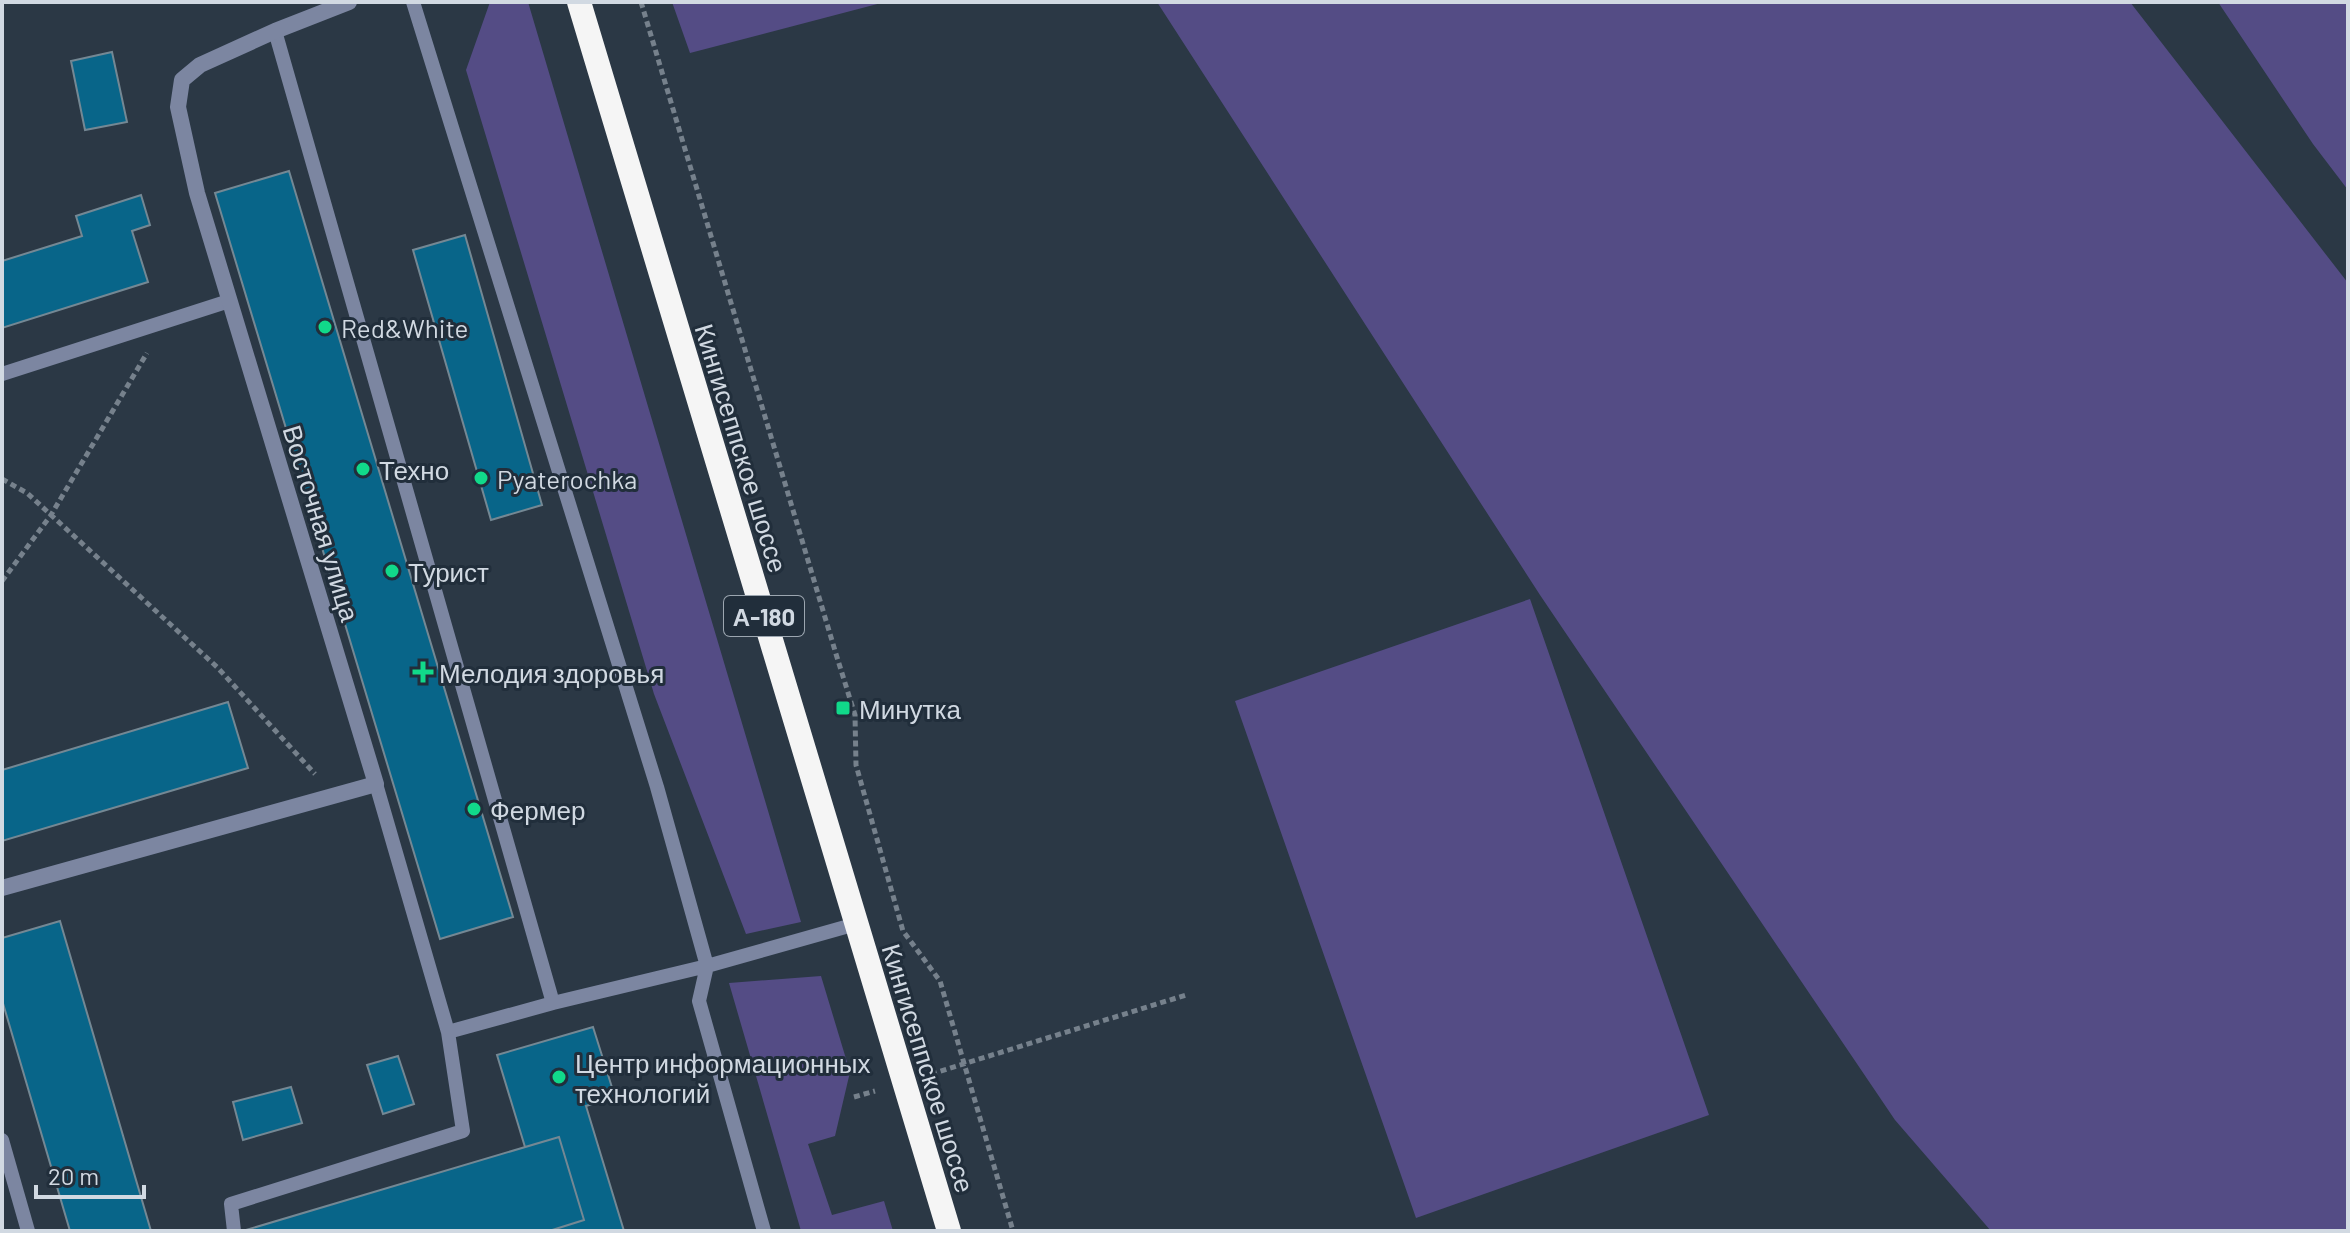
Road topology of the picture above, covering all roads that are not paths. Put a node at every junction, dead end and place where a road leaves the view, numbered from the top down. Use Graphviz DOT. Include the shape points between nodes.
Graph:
graph roads {
  1 [pos="349,2"];
  2 [pos="413,2"];
  3 [pos="579,2"];
  4 [pos="323,7"];
  5 [pos="275,31"];
  6 [pos="229,301"];
  7 [pos="2,374"];
  8 [pos="376,784"];
  9 [pos="2,888"];
  10 [pos="856,924"];
  11 [pos="707,966"];
  12 [pos="553,1003"];
  13 [pos="448,1032"];
  14 [pos="2,1140"];
  15 [pos="28,1231"];
  16 [pos="234,1231"];
  17 [pos="764,1231"];
  18 [pos="949,1231"];
  1 -- 4 [label="street, Восточная улица"];
  2 -- 11 [label="lane" via="653,772"];
  3 -- 10 [label="highway, Кингисеппское шоссе / А-180"];
  4 -- 5 [label="street, Восточная улица"];
  5 -- 6 [label="street, Восточная улица" via="200,65 182,80 178,107"];
  5 -- 12 [label="lane"];
  6 -- 7 [label="lane"];
  6 -- 8 [label="street, Восточная улица"];
  8 -- 9 [label="street"];
  8 -- 13 [label="lane"];
  10 -- 11 [label="lane"];
  10 -- 18 [label="highway, Кингисеппское шоссе / А-180"];
  11 -- 12 [label="lane"];
  11 -- 17 [label="lane" via="699,1001"];
  12 -- 13 [label="lane"];
  13 -- 16 [label="lane" via="463,1131 231,1204"];
  14 -- 15 [label="lane"];
}
